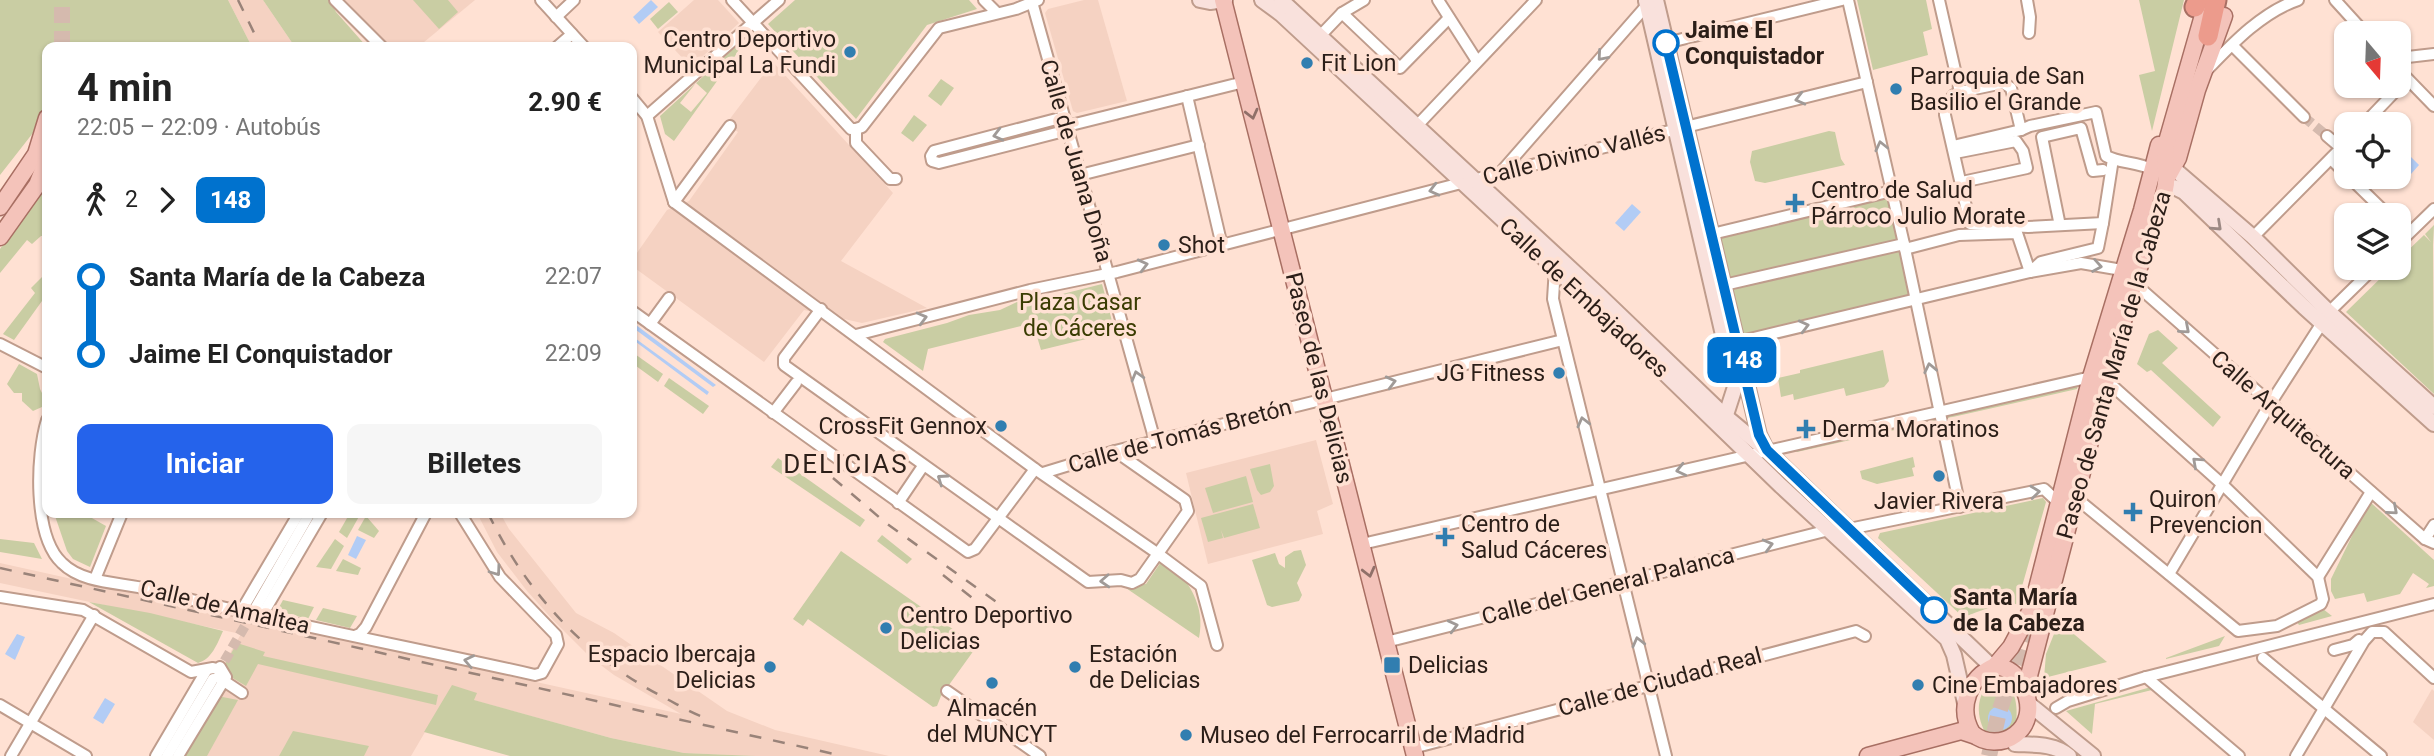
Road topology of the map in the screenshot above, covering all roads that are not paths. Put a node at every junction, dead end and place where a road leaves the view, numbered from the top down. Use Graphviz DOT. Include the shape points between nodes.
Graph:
graph roads {
  1 [pos="335,0"];
  2 [pos="541,0"];
  3 [pos="574,0"];
  4 [pos="732,0"];
  5 [pos="779,0"];
  6 [pos="984,0"];
  7 [pos="1200,0"];
  8 [pos="1224,0"];
  9 [pos="1262,0"];
  10 [pos="1281,0"];
  11 [pos="1364,0"];
  12 [pos="1438,0"];
  13 [pos="1536,0"];
  14 [pos="1842,0"];
  15 [pos="1848,0"];
  16 [pos="1939,0"];
  17 [pos="2027,0"];
  18 [pos="2298,0"];
  19 [pos="2335,0"];
  20 [pos="1035,1"];
  21 [pos="1650,2"];
  22 [pos="2211,6"];
  23 [pos="997,13"];
  24 [pos="1342,13"];
  25 [pos="556,17"];
  26 [pos="1449,18"];
  27 [pos="2354,21"];
  28 [pos="753,23"];
  29 [pos="2029,33"];
  30 [pos="572,34"];
  31 [pos="1653,34"];
  32 [pos="1320,36"];
  33 [pos="2208,36"];
  34 [pos="377,42"];
  35 [pos="563,42"];
  36 [pos="579,42"];
  37 [pos="1666,43"];
  38 [pos="2233,46"];
  39 [pos="2434,54"];
  40 [pos="2412,57"];
  41 [pos="1477,61"];
  42 [pos="2204,73"];
  43 [pos="1244,82"];
  44 [pos="1867,82"];
  45 [pos="2412,84"];
  46 [pos="1960,92"];
  47 [pos="1187,96"];
  48 [pos="2385,98"];
  49 [pos="637,104"];
  50 [pos="2434,106"];
  51 [pos="2374,112"];
  52 [pos="647,116"];
  53 [pos="2304,117"];
  54 [pos="1066,124"];
  55 [pos="730,126"];
  56 [pos="1681,129"];
  57 [pos="856,130"];
  58 [pos="1413,130"];
  59 [pos="2021,130"];
  60 [pos="42,134"];
  61 [pos="2327,136"];
  62 [pos="2334,140"];
  63 [pos="1199,145"];
  64 [pos="2173,148"];
  65 [pos="1954,150"];
  66 [pos="2334,156"];
  67 [pos="2113,159"];
  68 [pos="2331,159"];
  69 [pos="2334,162"];
  70 [pos="2103,170"];
  71 [pos="42,173"];
  72 [pos="1500,173"];
  73 [pos="1080,175"];
  74 [pos="2162,175"];
  75 [pos="896,179"];
  76 [pos="1468,181"];
  77 [pos="1962,181"];
  78 [pos="2361,189"];
  79 [pos="1892,191"];
  80 [pos="674,202"];
  81 [pos="2376,203"];
  82 [pos="0,206"];
  83 [pos="2434,209"];
  84 [pos="2059,221"];
  85 [pos="2103,223"];
  86 [pos="2411,227"];
  87 [pos="1282,230"];
  88 [pos="0,237"];
  89 [pos="2253,237"];
  90 [pos="1707,238"];
  91 [pos="1222,246"];
  92 [pos="1905,246"];
  93 [pos="1555,268"];
  94 [pos="2122,270"];
  95 [pos="2030,272"];
  96 [pos="1107,274"];
  97 [pos="2362,280"];
  98 [pos="2134,283"];
  99 [pos="1724,285"];
  100 [pos="669,298"];
  101 [pos="1915,299"];
  102 [pos="821,309"];
  103 [pos="637,315"];
  104 [pos="2325,317"];
  105 [pos="650,324"];
  106 [pos="856,335"];
  107 [pos="1563,340"];
  108 [pos="1731,340"];
  109 [pos="0,344"];
  110 [pos="2376,362"];
  111 [pos="42,365"];
  112 [pos="2099,379"];
  113 [pos="796,383"];
  114 [pos="1325,399"];
  115 [pos="2270,404"];
  116 [pos="2434,407"];
  117 [pos="773,412"];
  118 [pos="1940,412"];
  119 [pos="1724,415"];
  120 [pos="2434,424"];
  121 [pos="1731,438"];
  122 [pos="1155,441"];
  123 [pos="42,447"];
  124 [pos="1767,450"];
  125 [pos="1115,451"];
  126 [pos="1748,454"];
  127 [pos="921,469"];
  128 [pos="1039,471"];
  129 [pos="2223,485"];
  130 [pos="1599,489"];
  131 [pos="2371,492"];
  132 [pos="2076,498"];
  133 [pos="898,502"];
  134 [pos="2058,502"];
  135 [pos="1960,507"];
  136 [pos="42,514"];
  137 [pos="43,518"];
  138 [pos="120,518"];
  139 [pos="294,518"];
  140 [pos="307,518"];
  141 [pos="320,518"];
  142 [pos="423,518"];
  143 [pos="432,518"];
  144 [pos="463,518"];
  145 [pos="998,518"];
  146 [pos="2434,525"];
  147 [pos="1849,529"];
  148 [pos="1829,530"];
  149 [pos="2430,541"];
  150 [pos="1362,544"];
  151 [pos="1157,552"];
  152 [pos="2169,574"];
  153 [pos="2318,577"];
  154 [pos="95,579"];
  155 [pos="1623,584"];
  156 [pos="0,597"];
  157 [pos="2434,604"];
  158 [pos="259,612"];
  159 [pos="240,613"];
  160 [pos="94,615"];
  161 [pos="355,636"];
  162 [pos="1865,636"];
  163 [pos="2364,637"];
  164 [pos="374,640"];
  165 [pos="1386,642"];
  166 [pos="1217,645"];
  167 [pos="2334,650"];
  168 [pos="2262,653"];
  169 [pos="1993,666"];
  170 [pos="186,670"];
  171 [pos="216,675"];
  172 [pos="2146,677"];
  173 [pos="2434,678"];
  174 [pos="1648,684"];
  175 [pos="195,687"];
  176 [pos="947,691"];
  177 [pos="213,697"];
  178 [pos="2027,697"];
  179 [pos="0,705"];
  180 [pos="1965,707"];
  181 [pos="2056,708"];
  182 [pos="2325,708"];
  183 [pos="31,724"];
  184 [pos="1973,735"];
  185 [pos="1932,739"];
  186 [pos="2015,744"];
  187 [pos="1414,752"];
  188 [pos="1994,753"];
  189 [pos="11,756"];
  190 [pos="86,756"];
  191 [pos="156,756"];
  192 [pos="167,756"];
  193 [pos="178,756"];
  194 [pos="1041,756"];
  195 [pos="1666,756"];
  196 [pos="1868,756"];
  197 [pos="2069,756"];
  198 [pos="2093,756"];
  199 [pos="2238,756"];
  200 [pos="2296,756"];
  201 [pos="2382,756"];
  1 -- 34 [label="street"];
  2 -- 25 [label="street"];
  3 -- 25 [label="street"];
  4 -- 28 [label="street"];
  5 -- 28 [label="street"];
  6 -- 23 [label="street"];
  7 -- 8 [label="main road"];
  8 -- 43 [label="main road, Paseo de las Delicias"];
  9 -- 58 [label="main road, Calle de Embajadores"];
  10 -- 32 [label="main road, Calle de Embajadores"];
  11 -- 24 [label="street"];
  12 -- 26 [label="street"];
  13 -- 41 [label="street"];
  14 -- 37 [label="street"];
  15 -- 44 [label="street"];
  16 -- 46 [label="street"];
  17 -- 29 [label="street"];
  18 -- 38 [label="street" via="2263,18"];
  19 -- 27 [label="street"];
  20 -- 23 [label="street"];
  20 -- 54 [label="street, Calle de Juana Doña"];
  21 -- 31 [label="main road"];
  21 -- 37 [label="main road"];
  21 -- 72 [label="street, one-way"];
  22 -- 33 [label="highway"];
  22 -- 42 [label="main road"];
  22 -- 74 [label="main road, Paseo de Santa María de la Cabeza"];
  23 -- 57 [label="street" via="939,28"];
  24 -- 26 [label="street" via="1401,68"];
  24 -- 32 [label="street"];
  25 -- 30 [label="street"];
  26 -- 41 [label="street"];
  28 -- 52 [label="street"];
  28 -- 57 [label="street"];
  30 -- 35 [label="street"];
  30 -- 36 [label="street"];
  31 -- 37 [label="street"];
  31 -- 56 [label="main road"];
  32 -- 58 [label="main road, Calle de Embajadores"];
  33 -- 64 [label="main road"];
  37 -- 56 [label="main road"];
  38 -- 42 [label="street"];
  38 -- 53 [label="street"];
  39 -- 40 [label="street"];
  41 -- 58 [label="street"];
  42 -- 74 [label="main road" via="2184,139"];
  43 -- 47 [label="street"];
  43 -- 87 [label="main road, Paseo de las Delicias, one-way"];
  44 -- 56 [label="street, Calle Divino Vallés, one-way"];
  79 -- 44 [label="street, one-way"];
  45 -- 50 [label="street"];
  46 -- 59 [label="street" via="2003,83 2011,88"];
  46 -- 65 [label="street" via="1945,106"];
  47 -- 54 [label="street"];
  47 -- 63 [label="street"];
  48 -- 51 [label="street"];
  49 -- 52 [label="street"];
  52 -- 80 [label="street"];
  54 -- 54 [label="street, one-way" via="934,151 932,161 939,163"];
  54 -- 73 [label="street, Calle de Juana Doña"];
  55 -- 80 [label="street"];
  56 -- 72 [label="street, Calle Divino Vallés"];
  56 -- 90 [label="main road"];
  57 -- 75 [label="street" via="856,143 890,179"];
  58 -- 76 [label="main road, Calle de Embajadores"];
  59 -- 65 [label="street"];
  59 -- 67 [label="street" via="2096,112 2106,156"];
  60 -- 82 [label="main road" via="36,154"];
  61 -- 62 [label="street"];
  63 -- 73 [label="street"];
  63 -- 91 [label="street"];
  65 -- 77 [label="street"];
  65 -- 77 [label="street" via="2016,141 2023,151 2027,168"];
  66 -- 68 [label="street"];
  67 -- 74 [label="street" via="2138,162"];
  67 -- 85 [label="street"];
  68 -- 69 [label="street"];
  68 -- 89 [label="street"];
  70 -- 84 [label="street" via="2093,171 2081,128 2042,137"];
  71 -- 88 [label="main road"];
  72 -- 76 [label="street, Calle Divino Vallés"];
  73 -- 96 [label="street, Calle de Juana Doña"];
  74 -- 89 [label="main road"];
  74 -- 94 [label="main road, Paseo de Santa María de la Cabeza"];
  74 -- 98 [label="main road, Paseo de Santa María de la Cabeza"];
  74 -- 104 [label="main road, one-way"];
  76 -- 87 [label="street, Calle Divino Vallés, one-way"];
  76 -- 93 [label="main road, Calle de Embajadores"];
  76 -- 119 [label="main road, Calle de Embajadores"];
  77 -- 85 [label="street" via="1970,224"];
  78 -- 81 [label="street"];
  79 -- 90 [label="street"];
  79 -- 92 [label="street"];
  80 -- 102 [label="street, Calle de Tomás Bretón"];
  83 -- 86 [label="street"];
  85 -- 95 [label="street" via="2098,248 2041,262"];
  87 -- 91 [label="street, Calle Divino Vallés"];
  87 -- 114 [label="main road, Paseo de las Delicias"];
  89 -- 104 [label="main road"];
  90 -- 99 [label="main road"];
  90 -- 108 [label="main road"];
  96 -- 91 [label="street, Calle Divino Vallés, one-way"];
  92 -- 95 [label="street" via="1959,235 2017,233"];
  92 -- 99 [label="street"];
  92 -- 101 [label="street"];
  93 -- 107 [label="street" via="1553,299"];
  93 -- 121 [label="main road, Calle de Embajadores"];
  95 -- 94 [label="street, one-way" via="2081,263"];
  94 -- 112 [label="main road, Paseo de Santa María de la Cabeza"];
  95 -- 101 [label="street"];
  106 -- 96 [label="street, Calle Divino Vallés, one-way"];
  122 -- 96 [label="street, Calle de Juana Doña, one-way"];
  97 -- 104 [label="street"];
  98 -- 112 [label="main road, Paseo de Santa María de la Cabeza"];
  98 -- 115 [label="street, Calle Arquitectura, one-way"];
  99 -- 108 [label="main road"];
  100 -- 105 [label="street"];
  108 -- 101 [label="street, one-way"];
  118 -- 101 [label="street, one-way"];
  102 -- 106 [label="street, Calle de Tomás Bretón"];
  145 -- 102 [label="street, one-way" via="784,365 784,358"];
  103 -- 105 [label="street"];
  104 -- 110 [label="main road"];
  104 -- 115 [label="street"];
  105 -- 117 [label="street"];
  106 -- 128 [label="street, Calle de Tomás Bretón"];
  114 -- 107 [label="street, Calle de Tomás Bretón, one-way"];
  130 -- 107 [label="street, one-way"];
  108 -- 119 [label="main road" via="1735,387"];
  108 -- 124 [label="main road"];
  109 -- 111 [label="street"];
  110 -- 116 [label="main road"];
  110 -- 120 [label="main road"];
  112 -- 118 [label="street"];
  129 -- 112 [label="street, one-way"];
  112 -- 132 [label="main road, Paseo de Santa María de la Cabeza"];
  112 -- 134 [label="main road, Paseo de Santa María de la Cabeza"];
  113 -- 117 [label="street"];
  114 -- 122 [label="street, Calle de Tomás Bretón"];
  114 -- 150 [label="main road, Paseo de las Delicias"];
  115 -- 129 [label="street"];
  115 -- 131 [label="street, Calle Arquitectura"];
  117 -- 133 [label="street"];
  118 -- 124 [label="street"];
  118 -- 135 [label="street"];
  119 -- 121 [label="main road" via="1723,424"];
  119 -- 124 [label="main road, Calle de Embajadores"];
  121 -- 126 [label="main road, Calle de Embajadores"];
  122 -- 125 [label="street, Calle de Tomás Bretón"];
  123 -- 136 [label="street, Calle de Amaltea" via="38,468"];
  124 -- 126 [label="street"];
  124 -- 147 [label="main road, Calle de Embajadores"];
  125 -- 128 [label="street, Calle de Tomás Bretón"];
  125 -- 151 [label="street" via="1185,500 1188,510"];
  126 -- 130 [label="street, one-way"];
  126 -- 148 [label="main road, Calle de Embajadores"];
  127 -- 133 [label="street"];
  128 -- 145 [label="street"];
  128 -- 151 [label="street, Calle de Tomás Bretón"];
  129 -- 152 [label="street"];
  129 -- 153 [label="street"];
  130 -- 150 [label="street"];
  130 -- 155 [label="street"];
  131 -- 149 [label="street, Calle Arquitectura, one-way"];
  131 -- 153 [label="street"];
  132 -- 152 [label="street"];
  132 -- 178 [label="main road, Paseo de Santa María de la Cabeza"];
  133 -- 145 [label="street" via="968,552"];
  135 -- 134 [label="street, one-way" via="2044,489"];
  134 -- 169 [label="main road, Paseo de Santa María de la Cabeza" via="2032,608 2011,647"];
  135 -- 147 [label="street"];
  137 -- 154 [label="street, Calle de Amaltea" via="61,562"];
  138 -- 154 [label="street"];
  139 -- 159 [label="street"];
  140 -- 158 [label="street"];
  141 -- 158 [label="street"];
  142 -- 161 [label="street" via="366,627"];
  143 -- 164 [label="street" via="372,628"];
  144 -- 164 [label="street, Calle de Amaltea, one-way" via="500,577 556,635 558,644 544,672 535,675"];
  151 -- 145 [label="street, one-way" via="1140,579 1132,583 1088,582"];
  146 -- 149 [label="street"];
  147 -- 169 [label="main road, Calle de Embajadores"];
  155 -- 148 [label="street, Calle del General Palanca, one-way"];
  148 -- 180 [label="main road, Calle de Embajadores" via="1947,639"];
  150 -- 165 [label="main road, Paseo de las Delicias, one-way"];
  151 -- 166 [label="street, Calle de Tomás Bretón" via="1201,586"];
  152 -- 153 [label="street" via="2238,631 2277,626 2321,604"];
  154 -- 159 [label="street, Calle de Amaltea"];
  165 -- 155 [label="street, Calle del General Palanca, one-way"];
  174 -- 155 [label="street, one-way"];
  156 -- 160 [label="street"];
  157 -- 168 [label="street"];
  158 -- 159 [label="street, Calle de Amaltea"];
  158 -- 161 [label="street, Calle de Amaltea"];
  160 -- 170 [label="street"];
  160 -- 183 [label="street"];
  161 -- 164 [label="street, Calle de Amaltea"];
  162 -- 174 [label="street, Calle de Ciudad Real" via="1856,631"];
  163 -- 167 [label="street"];
  163 -- 173 [label="street" via="2376,630 2384,632"];
  163 -- 182 [label="street"];
  165 -- 187 [label="main road, Paseo de las Delicias"];
  168 -- 172 [label="street"];
  168 -- 182 [label="street"];
  169 -- 178 [label="main road" via="2011,671"];
  169 -- 180 [label="main road" via="1969,690"];
  170 -- 171 [label="street" via="214,665 219,666"];
  170 -- 175 [label="street"];
  171 -- 175 [label="street"];
  171 -- 177 [label="street"];
  171 -- 177 [label="street" via="242,693"];
  171 -- 192 [label="street"];
  172 -- 181 [label="street"];
  172 -- 199 [label="street"];
  174 -- 187 [label="street, Calle de Ciudad Real"];
  174 -- 195 [label="street"];
  175 -- 191 [label="street"];
  176 -- 194 [label="street"];
  177 -- 193 [label="street"];
  178 -- 186 [label="main road" via="2026,727"];
  178 -- 198 [label="main road"];
  179 -- 183 [label="street"];
  180 -- 184 [label="main road"];
  180 -- 185 [label="main road" via="1954,724"];
  182 -- 200 [label="street"];
  182 -- 201 [label="street"];
  183 -- 189 [label="street"];
  183 -- 190 [label="street"];
  184 -- 185 [label="main road" via="1961,731"];
  184 -- 188 [label="main road"];
  185 -- 196 [label="main road"];
  186 -- 188 [label="main road"];
  186 -- 197 [label="main road" via="2046,746"];
}
